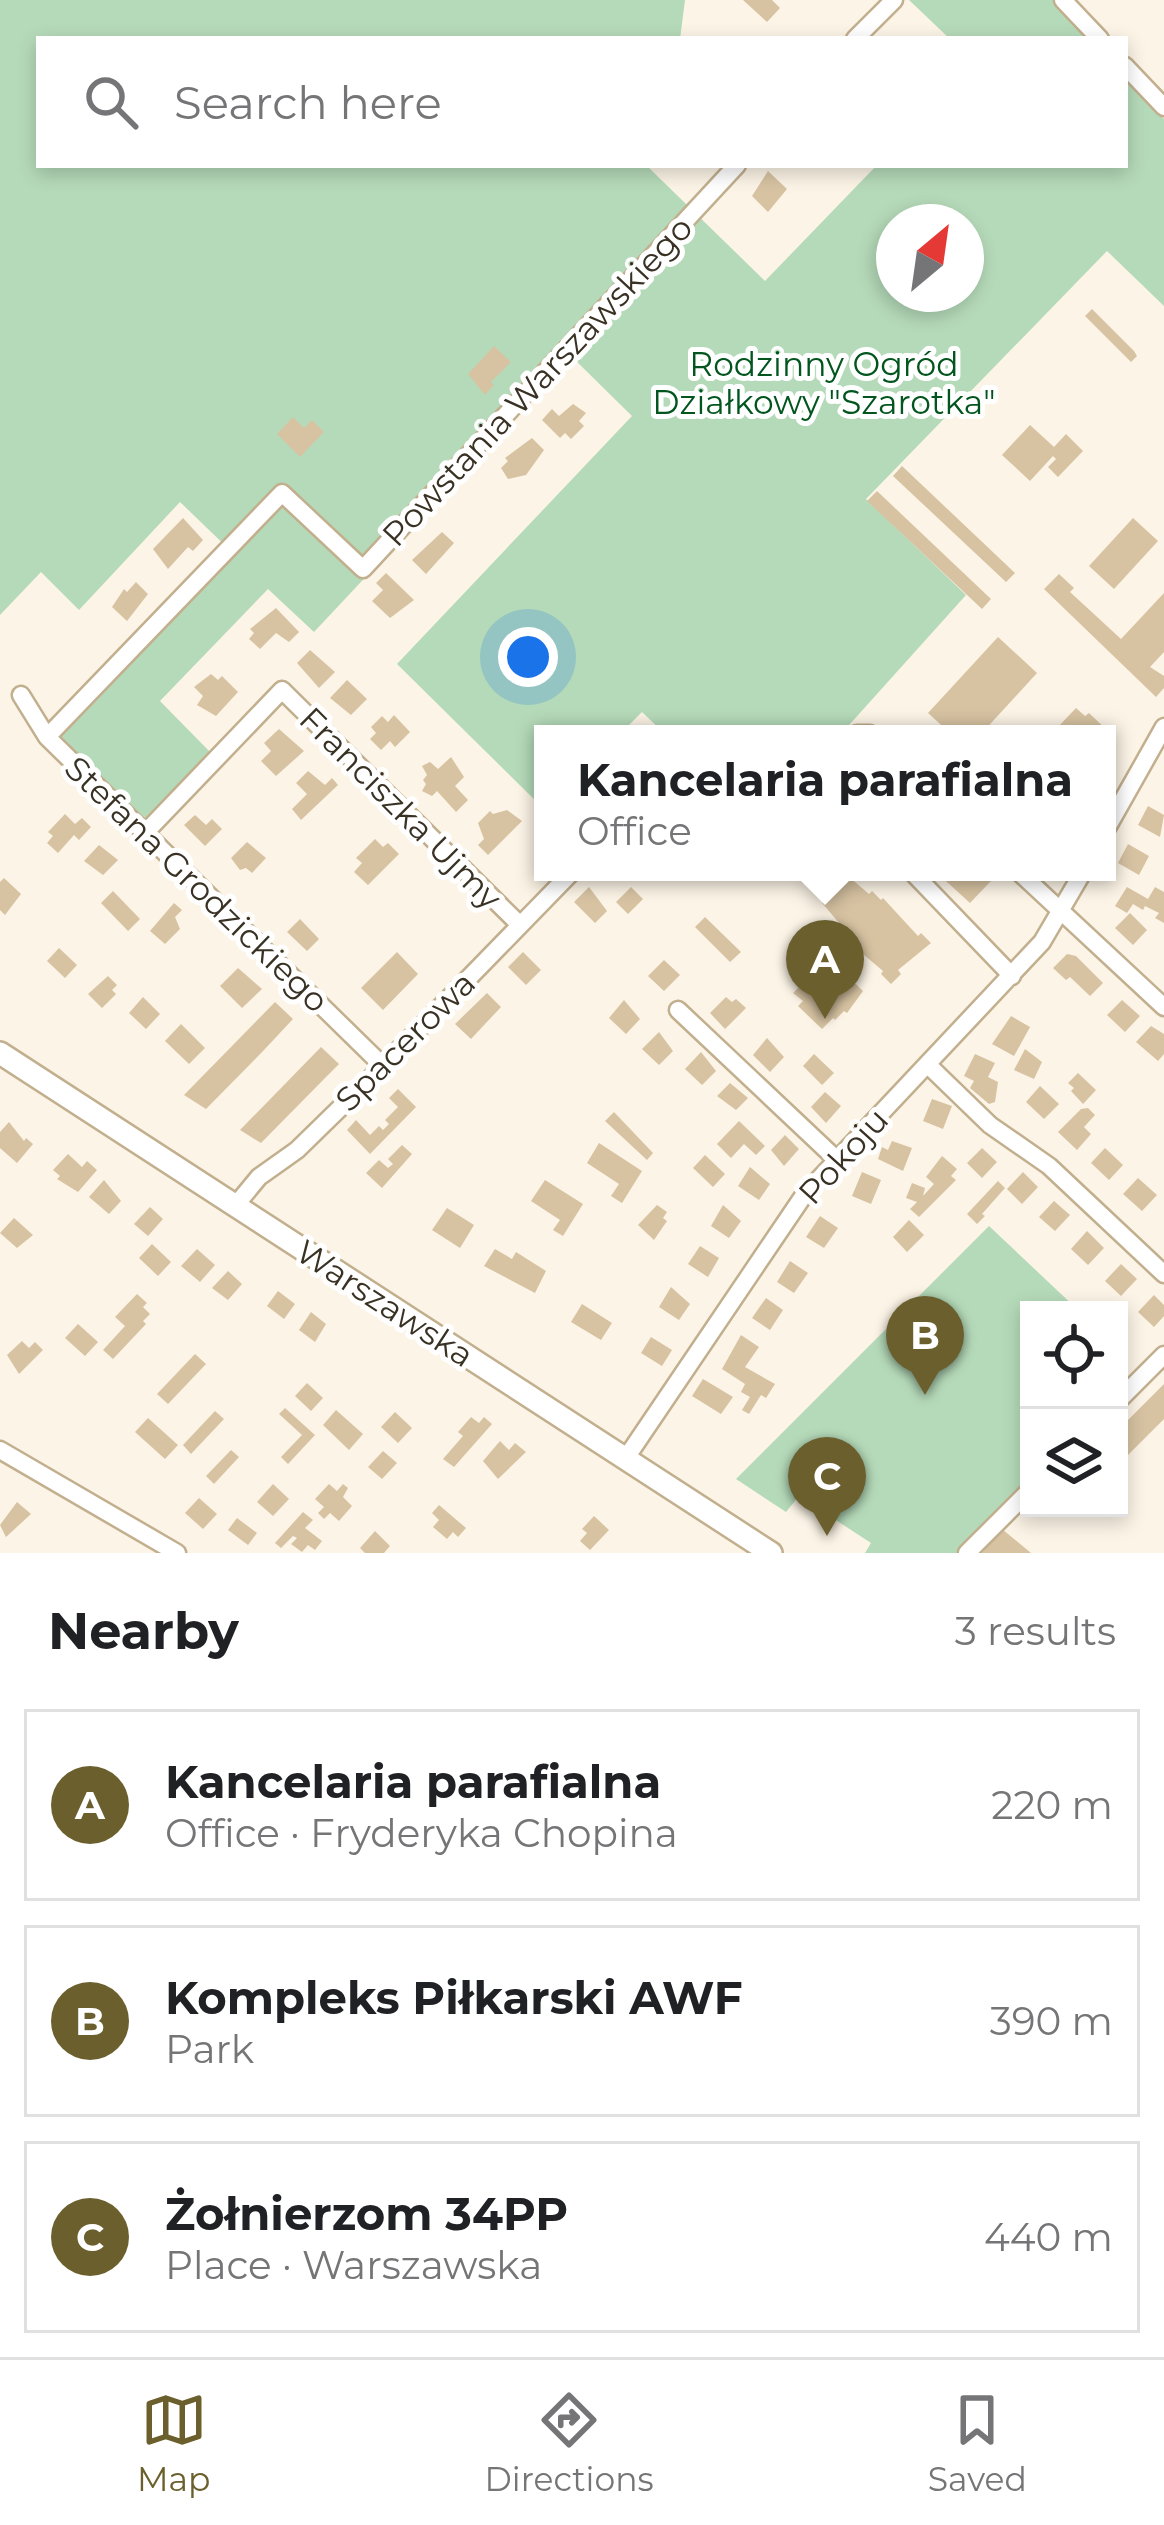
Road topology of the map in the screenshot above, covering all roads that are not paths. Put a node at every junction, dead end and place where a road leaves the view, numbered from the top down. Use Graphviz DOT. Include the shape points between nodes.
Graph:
graph roads {
  1 [pos="894,0"];
  2 [pos="1063,0"];
  3 [pos="858,36"];
  4 [pos="1097,36"];
  5 [pos="1128,69"];
  6 [pos="1164,107"];
  7 [pos="734,168"];
  8 [pos="21,695"];
  9 [pos="1164,727"];
  10 [pos="47,737"];
  11 [pos="1116,812"];
  12 [pos="144,834"];
  13 [pos="563,881"];
  14 [pos="921,881"];
  15 [pos="1028,881"];
  16 [pos="1077,881"];
  17 [pos="1060,911"];
  18 [pos="520,925"];
  19 [pos="1012,976"];
  20 [pos="1164,1007"];
  21 [pos="678,1010"];
  22 [pos="0,1053"];
  23 [pos="927,1064"];
  24 [pos="383,1066"];
  25 [pos="836,1159"];
  26 [pos="235,1206"];
  27 [pos="1164,1274"];
  28 [pos="1164,1355"];
  29 [pos="1128,1391"];
  30 [pos="0,1450"];
  31 [pos="626,1458"];
  32 [pos="1020,1500"];
  33 [pos="177,1553"];
  34 [pos="771,1553"];
  35 [pos="968,1553"];
  1 -- 3 [label="street"];
  2 -- 4 [label="street"];
  5 -- 6 [label="street"];
  7 -- 10 [label="street, Powstania Warszawskiego" via="364,568 282,493"];
  8 -- 10 [label="street, Stefana Grodzickiego"];
  9 -- 11 [label="street"];
  10 -- 12 [label="street, Stefana Grodzickiego"];
  12 -- 18 [label="street, Franciszka Ujmy" via="282,690"];
  12 -- 24 [label="street, Stefana Grodzickiego"];
  13 -- 18 [label="street, Spacerowa"];
  14 -- 19 [label="street"];
  15 -- 17 [label="street"];
  16 -- 17 [label="street, Pokoju"];
  17 -- 19 [label="street, Pokoju"];
  17 -- 20 [label="street"];
  18 -- 24 [label="street, Spacerowa"];
  19 -- 23 [label="street, Pokoju"];
  21 -- 25 [label="street"];
  22 -- 26 [label="street, Warszawska"];
  23 -- 25 [label="street, Pokoju"];
  23 -- 27 [label="street"];
  24 -- 26 [label="street, Spacerowa"];
  25 -- 31 [label="street, Pokoju"];
  26 -- 31 [label="street, Warszawska"];
  28 -- 29 [label="street"];
  30 -- 33 [label="street"];
  31 -- 34 [label="street, Warszawska"];
  32 -- 35 [label="street"];
}
